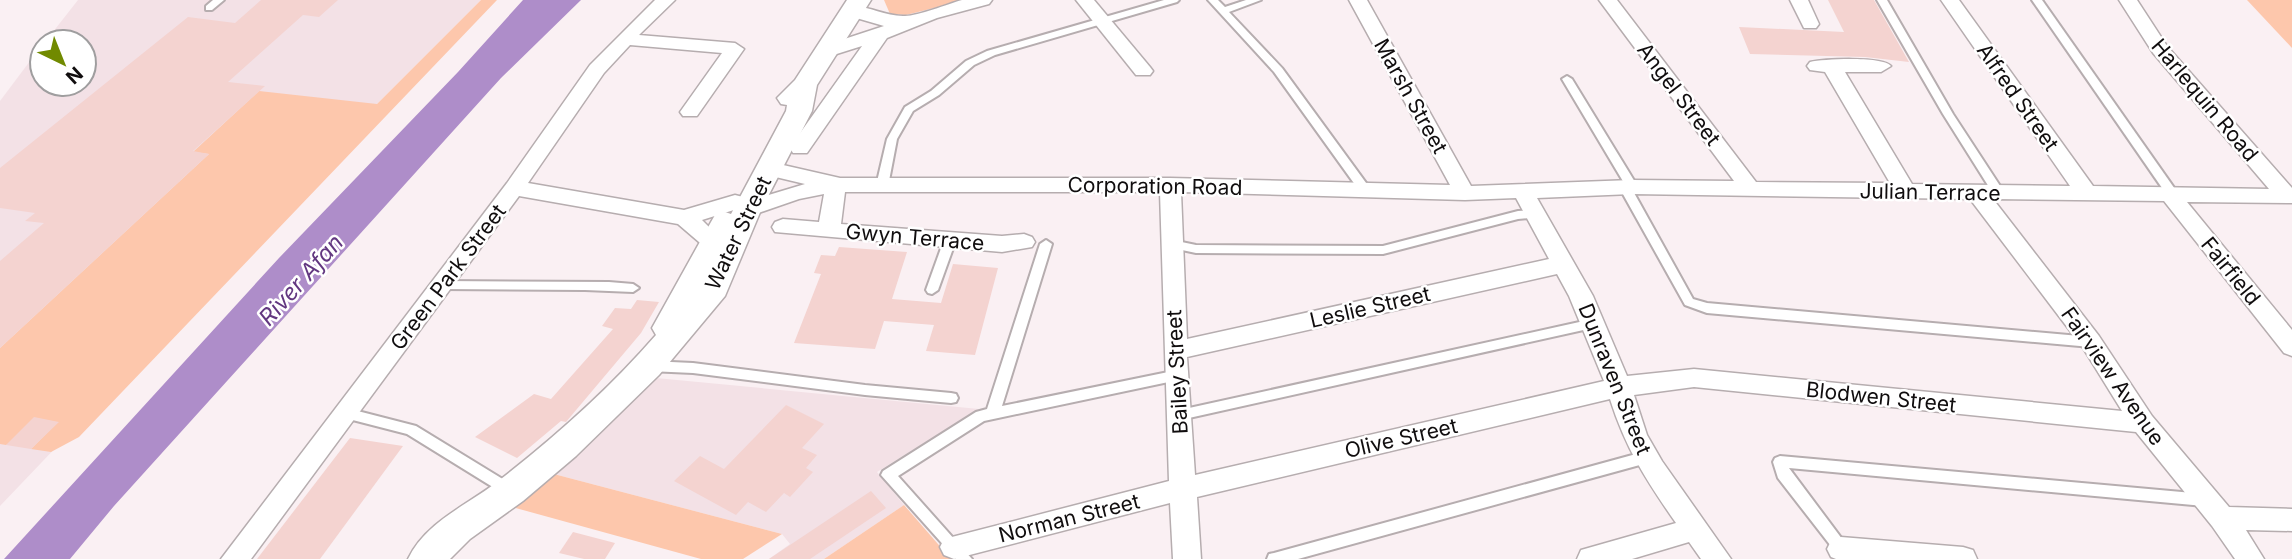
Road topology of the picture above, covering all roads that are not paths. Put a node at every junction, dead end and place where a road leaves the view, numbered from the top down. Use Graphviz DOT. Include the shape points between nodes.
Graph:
graph roads {
  1 [pos="219,0"];
  2 [pos="666,0"];
  3 [pos="983,0"];
  4 [pos="1085,0"];
  5 [pos="1174,0"];
  6 [pos="1213,0"];
  7 [pos="1256,0"];
  8 [pos="1358,0"];
  9 [pos="1608,0"];
  10 [pos="1882,0"];
  11 [pos="1950,0"];
  12 [pos="2038,0"];
  13 [pos="2128,0"];
  14 [pos="856,6"];
  15 [pos="209,8"];
  16 [pos="1226,10"];
  17 [pos="1804,12"];
  18 [pos="1828,13"];
  19 [pos="1100,20"];
  20 [pos="912,22"];
  21 [pos="880,34"];
  22 [pos="624,39"];
  23 [pos="824,52"];
  24 [pos="1824,65"];
  25 [pos="1881,66"];
  26 [pos="1143,71"];
  27 [pos="1567,79"];
  28 [pos="804,85"];
  29 [pos="690,111"];
  30 [pos="800,148"];
  31 [pos="770,169"];
  32 [pos="836,184"];
  33 [pos="1170,184"];
  34 [pos="882,186"];
  35 [pos="1629,187"];
  36 [pos="514,188"];
  37 [pos="1750,188"];
  38 [pos="1568,189"];
  39 [pos="1365,190"];
  40 [pos="1523,192"];
  41 [pos="1906,192"];
  42 [pos="1987,192"];
  43 [pos="1465,193"];
  44 [pos="2087,194"];
  45 [pos="2172,195"];
  46 [pos="2289,196"];
  47 [pos="742,199"];
  48 [pos="1536,214"];
  49 [pos="684,218"];
  50 [pos="783,227"];
  51 [pos="829,229"];
  52 [pos="950,240"];
  53 [pos="714,243"];
  54 [pos="1172,244"];
  55 [pos="1018,246"];
  56 [pos="1564,264"];
  57 [pos="442,285"];
  58 [pos="633,288"];
  59 [pos="932,290"];
  60 [pos="1593,324"];
  61 [pos="2091,342"];
  62 [pos="2292,347"];
  63 [pos="1176,363"];
  64 [pos="648,366"];
  65 [pos="1619,387"];
  66 [pos="951,398"];
  67 [pos="346,413"];
  68 [pos="993,413"];
  69 [pos="1180,415"];
  70 [pos="2143,423"];
  71 [pos="1647,457"];
  72 [pos="1183,489"];
  73 [pos="511,491"];
  74 [pos="2215,510"];
  75 [pos="2292,520"];
  76 [pos="1694,529"];
  77 [pos="960,553"];
  78 [pos="1846,554"];
  79 [pos="235,559"];
  80 [pos="426,559"];
  81 [pos="1187,559"];
  82 [pos="1274,559"];
  83 [pos="1591,559"];
  84 [pos="1717,559"];
  85 [pos="1963,559"];
  86 [pos="2250,559"];
  1 -- 15 [label="lane"];
  2 -- 22 [label="street, Green Park Street"];
  3 -- 20 [label="street"];
  4 -- 19 [label="street"];
  5 -- 19 [label="lane"];
  6 -- 16 [label="lane"];
  7 -- 16 [label="lane"];
  8 -- 43 [label="street, Marsh Street"];
  9 -- 37 [label="street, Angel Street"];
  10 -- 42 [label="lane"];
  11 -- 44 [label="street, Alfred Street"];
  12 -- 45 [label="lane"];
  13 -- 46 [label="street, Harlequin Road" via="2160,49"];
  14 -- 20 [label="street" via="887,21"];
  14 -- 23 [label="street, Water Street"];
  16 -- 39 [label="lane" via="1278,70"];
  17 -- 18 [label="street"];
  19 -- 26 [label="street"];
  19 -- 34 [label="lane" via="991,53 909,108 892,139"];
  20 -- 21 [label="street"];
  21 -- 23 [label="street"];
  21 -- 30 [label="street"];
  22 -- 29 [label="street" via="735,49"];
  22 -- 36 [label="street, Green Park Street" via="597,69"];
  23 -- 28 [label="street, Water Street"];
  24 -- 25 [label="street"];
  24 -- 41 [label="street"];
  27 -- 35 [label="lane"];
  28 -- 31 [label="street, Water Street" via="799,111"];
  28 -- 47 [label="street, Water Street" via="774,114"];
  31 -- 32 [label="street"];
  31 -- 47 [label="street, Water Street"];
  32 -- 34 [label="street, Corporation Road"];
  32 -- 47 [label="street, Corporation Road"];
  32 -- 51 [label="street, Gwyn Terrace"];
  33 -- 34 [label="street, Corporation Road"];
  33 -- 39 [label="street, Corporation Road"];
  33 -- 54 [label="street, Bailey Street"];
  35 -- 37 [label="street, Julian Terrace"];
  35 -- 38 [label="street, Julian Terrace"];
  35 -- 61 [label="lane" via="1689,302 1707,308"];
  36 -- 49 [label="street"];
  36 -- 57 [label="street, Green Park Street"];
  37 -- 41 [label="street, Julian Terrace"];
  38 -- 40 [label="street, Corporation Road"];
  39 -- 43 [label="street, Corporation Road"];
  40 -- 43 [label="street, Corporation Road"];
  40 -- 48 [label="street, Dunraven Street"];
  41 -- 42 [label="street, Julian Terrace"];
  42 -- 44 [label="street, Julian Terrace"];
  42 -- 61 [label="street, Fairview Avenue"];
  44 -- 45 [label="street, Julian Terrace"];
  45 -- 46 [label="street, Julian Terrace"];
  45 -- 62 [label="street, Fairfield"];
  47 -- 49 [label="street, Corporation Road"];
  47 -- 53 [label="street, Water Street"];
  47 -- 64 [label="street, Water Street" via="714,288"];
  48 -- 54 [label="lane" via="1383,250"];
  48 -- 56 [label="street, Dunraven Street"];
  49 -- 53 [label="street"];
  50 -- 51 [label="street, Gwyn Terrace"];
  51 -- 52 [label="street, Gwyn Terrace"];
  52 -- 55 [label="street, Gwyn Terrace"];
  52 -- 59 [label="lane"];
  53 -- 64 [label="street, Water Street" via="684,291"];
  54 -- 63 [label="street, Bailey Street"];
  55 -- 68 [label="lane"];
  56 -- 60 [label="street, Dunraven Street"];
  56 -- 63 [label="street, Leslie Street"];
  57 -- 58 [label="lane"];
  57 -- 67 [label="street, Green Park Street"];
  60 -- 65 [label="street, Dunraven Street"];
  60 -- 69 [label="lane"];
  61 -- 70 [label="street, Fairview Avenue"];
  63 -- 68 [label="lane"];
  63 -- 69 [label="street, Bailey Street"];
  64 -- 66 [label="lane"];
  64 -- 73 [label="street, Water Street"];
  65 -- 70 [label="street, Blodwen Street" via="1694,378"];
  65 -- 71 [label="street, Dunraven Street"];
  65 -- 72 [label="street, Olive Street"];
  67 -- 73 [label="lane" via="411,430"];
  67 -- 79 [label="street, Green Park Street"];
  68 -- 77 [label="lane" via="981,416 888,475"];
  69 -- 72 [label="street, Bailey Street"];
  70 -- 74 [label="street, Fairview Avenue"];
  71 -- 76 [label="street, Dunraven Street"];
  71 -- 82 [label="lane"];
  72 -- 77 [label="street, Norman Street"];
  72 -- 81 [label="street, Bailey Street"];
  73 -- 80 [label="street, Water Street" via="457,528"];
  74 -- 75 [label="street"];
  74 -- 78 [label="lane" via="2139,493 1780,462 1783,474"];
  74 -- 86 [label="street, Fairview Avenue"];
  76 -- 83 [label="street"];
  76 -- 84 [label="street, Dunraven Street"];
  78 -- 85 [label="street"];
}
